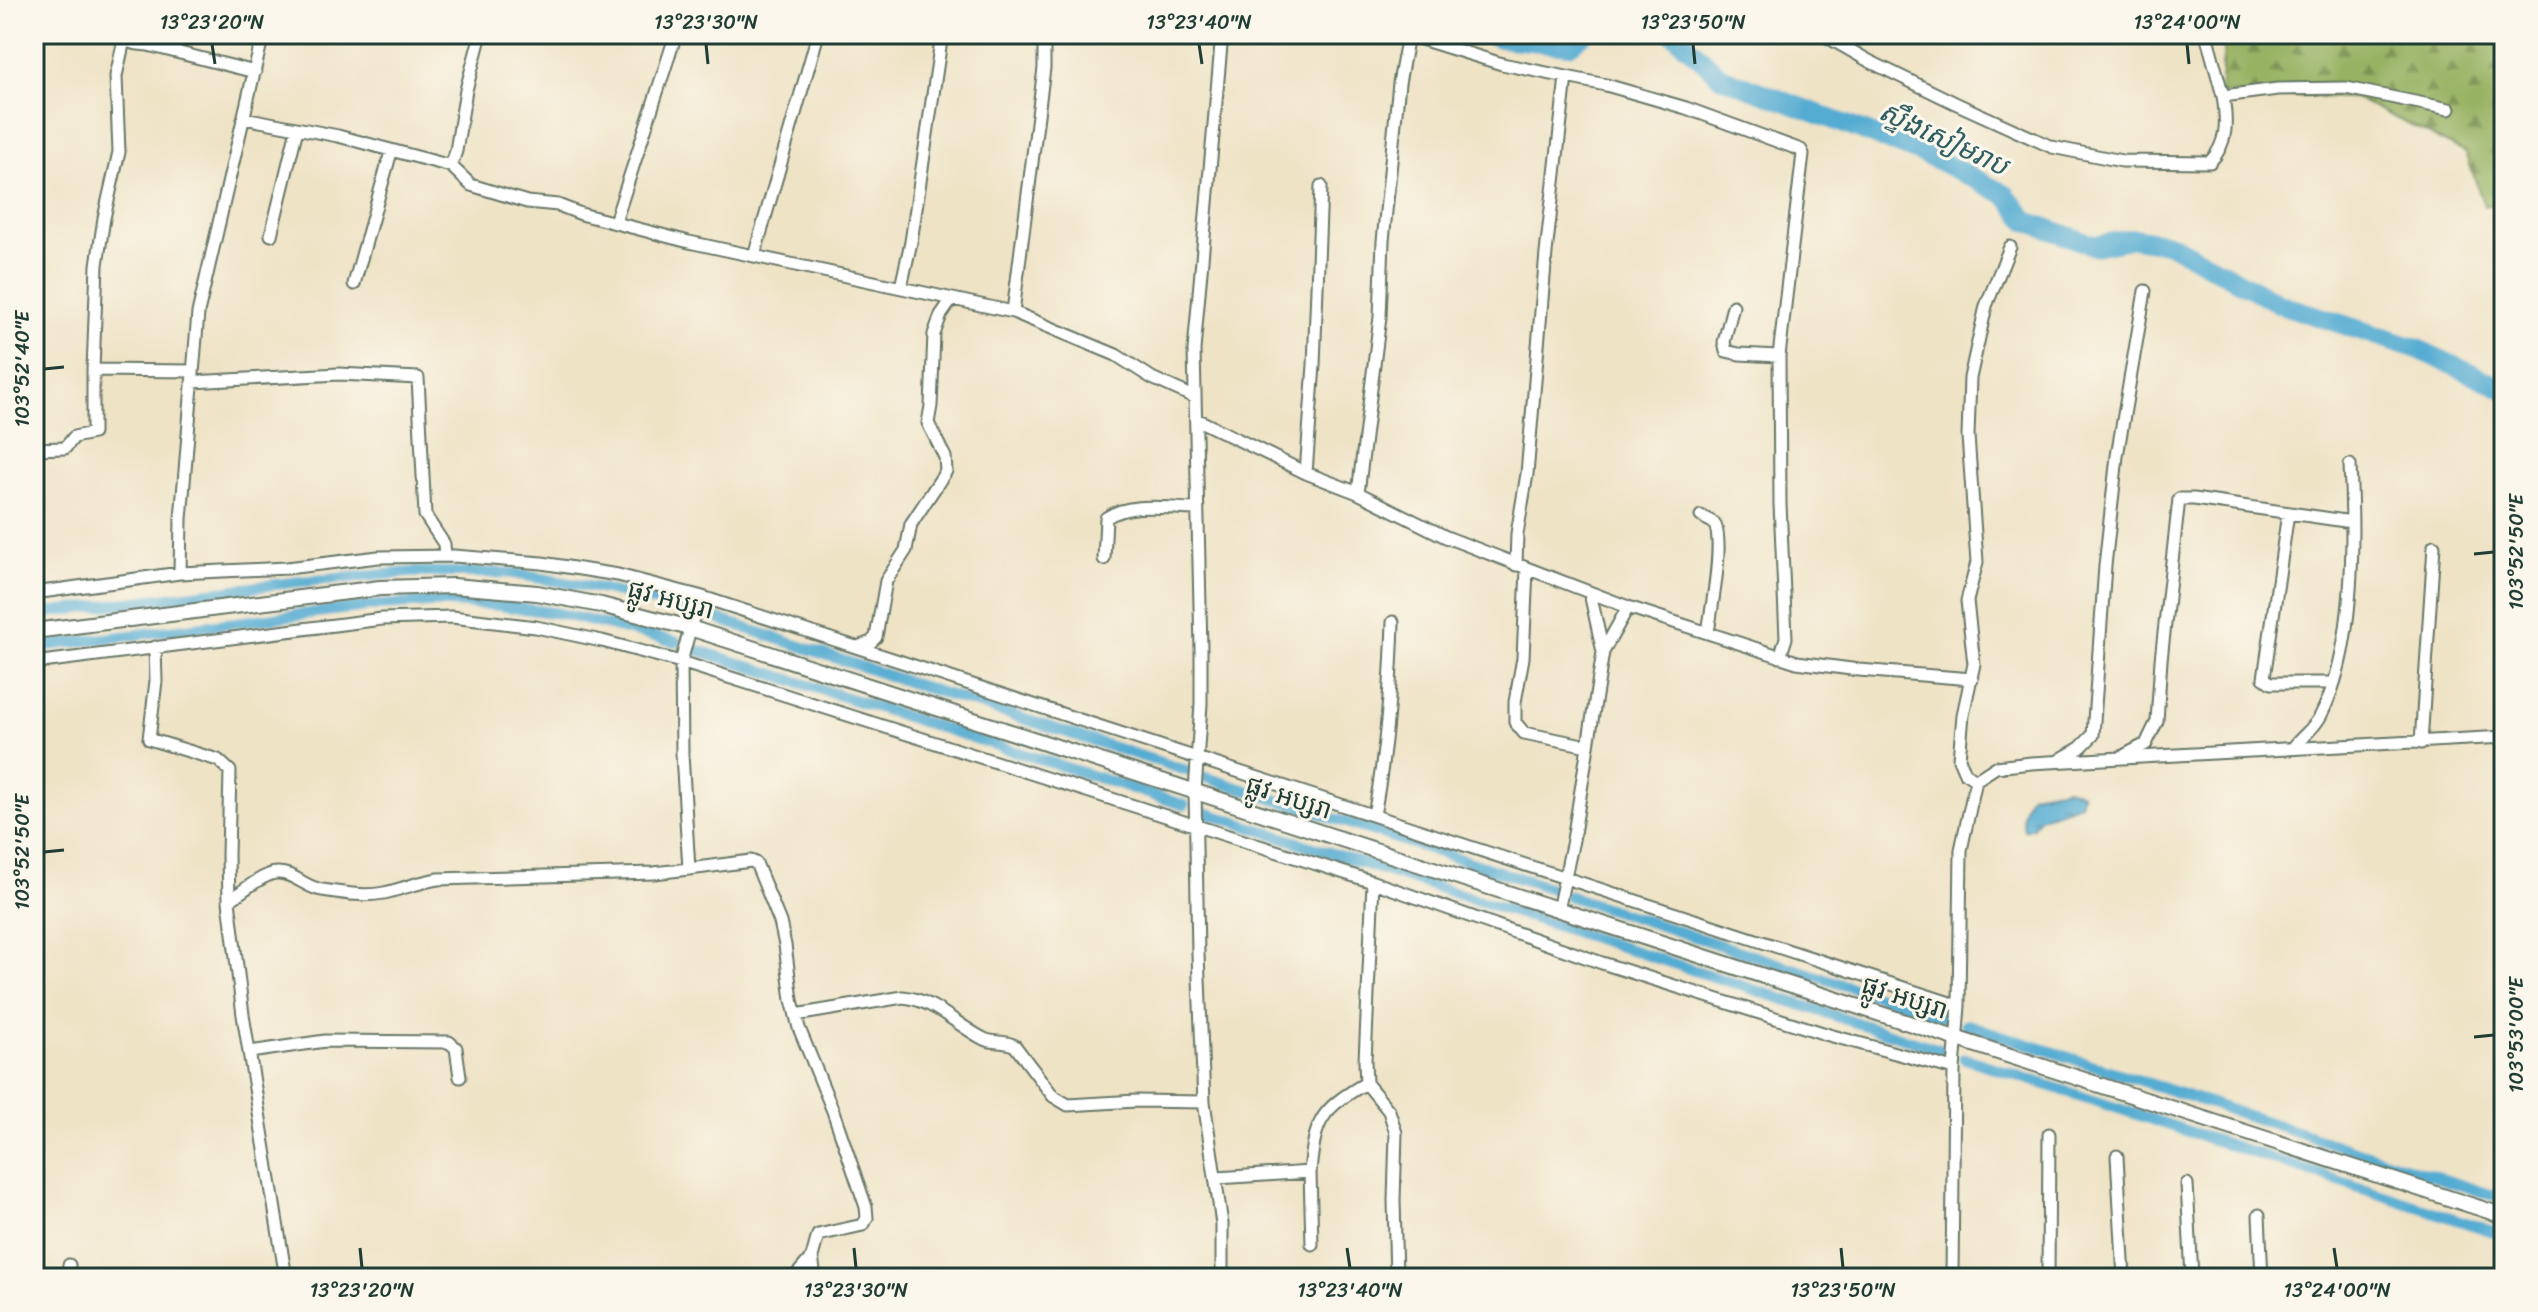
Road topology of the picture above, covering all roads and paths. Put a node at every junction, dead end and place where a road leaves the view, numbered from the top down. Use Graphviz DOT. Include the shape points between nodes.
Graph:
graph roads {
  1 [pos="263,34"];
  2 [pos="481,34"];
  3 [pos="676,34"];
  4 [pos="818,34"];
  5 [pos="942,34"];
  6 [pos="1044,34"];
  7 [pos="1222,34"];
  8 [pos="1406,34"];
  9 [pos="1822,34"];
  10 [pos="2206,34"];
  11 [pos="122,37"];
  12 [pos="255,72"];
  13 [pos="1566,77"];
  14 [pos="2223,96"];
  15 [pos="2449,109"];
  16 [pos="244,118"];
  17 [pos="297,129"];
  18 [pos="391,152"];
  19 [pos="451,166"];
  20 [pos="1321,186"];
  21 [pos="615,222"];
  22 [pos="271,235"];
  23 [pos="2010,247"];
  24 [pos="754,256"];
  25 [pos="354,284"];
  26 [pos="901,287"];
  27 [pos="2145,291"];
  28 [pos="952,299"];
  29 [pos="1733,306"];
  30 [pos="1013,312"];
  31 [pos="1779,356"];
  32 [pos="93,370"];
  33 [pos="193,377"];
  34 [pos="1194,397"];
  35 [pos="1196,419"];
  36 [pos="34,449"];
  37 [pos="2350,465"];
  38 [pos="1306,473"];
  39 [pos="1358,493"];
  40 [pos="1197,509"];
  41 [pos="2288,513"];
  42 [pos="1701,516"];
  43 [pos="2352,522"];
  44 [pos="2434,546"];
  45 [pos="445,556"];
  46 [pos="1104,559"];
  47 [pos="1521,567"];
  48 [pos="180,573"];
  49 [pos="34,593"];
  50 [pos="1590,593"];
  51 [pos="699,596"];
  52 [pos="1628,607"];
  53 [pos="1393,622"];
  54 [pos="690,628"];
  55 [pos="34,631"];
  56 [pos="1708,633"];
  57 [pos="155,647"];
  58 [pos="857,647"];
  59 [pos="1603,652"];
  60 [pos="1780,657"];
  61 [pos="681,662"];
  62 [pos="34,663"];
  63 [pos="1972,679"];
  64 [pos="2334,683"];
  65 [pos="2504,737"];
  66 [pos="2421,743"];
  67 [pos="1588,746"];
  68 [pos="2293,748"];
  69 [pos="1198,758"];
  70 [pos="2117,759"];
  71 [pos="2059,761"];
  72 [pos="1976,780"];
  73 [pos="1195,791"];
  74 [pos="1374,815"];
  75 [pos="1197,826"];
  76 [pos="689,869"];
  77 [pos="1564,877"];
  78 [pos="1373,882"];
  79 [pos="229,901"];
  80 [pos="1558,910"];
  81 [pos="1959,1006"];
  82 [pos="796,1015"];
  83 [pos="1956,1039"];
  84 [pos="250,1052"];
  85 [pos="1954,1069"];
  86 [pos="460,1077"];
  87 [pos="1366,1083"];
  88 [pos="1204,1102"];
  89 [pos="2049,1134"];
  90 [pos="2117,1156"];
  91 [pos="1310,1172"];
  92 [pos="1217,1178"];
  93 [pos="2187,1184"];
  94 [pos="2259,1215"];
  95 [pos="2504,1216"];
  96 [pos="1312,1244"];
  97 [pos="812,1257"];
  98 [pos="69,1265"];
  99 [pos="67,1278"];
  100 [pos="286,1278"];
  101 [pos="794,1278"];
  102 [pos="815,1278"];
  103 [pos="1222,1278"];
  104 [pos="1396,1278"];
  105 [pos="1952,1278"];
  106 [pos="2048,1278"];
  107 [pos="2124,1278"];
  108 [pos="2192,1278"];
  109 [pos="2262,1278"];
  1 -- 12 [label="street"];
  2 -- 19 [label="street"];
  3 -- 21 [label="street"];
  4 -- 24 [label="street"];
  5 -- 26 [label="street"];
  6 -- 30 [label="street" via="1041,97"];
  7 -- 34 [label="street"];
  8 -- 13 [label="street" via="1502,64"];
  8 -- 39 [label="street" via="1372,398"];
  9 -- 14 [label="street" via="2033,139 2108,159 2210,162 2225,135"];
  10 -- 14 [label="street"];
  11 -- 12 [label="street"];
  11 -- 32 [label="street" via="116,76 119,152 97,265"];
  12 -- 16 [label="street"];
  13 -- 31 [label="street" via="1686,108 1801,150"];
  13 -- 47 [label="street" via="1517,534"];
  14 -- 15 [label="street" via="2346,88"];
  16 -- 17 [label="street"];
  16 -- 33 [label="street" via="198,313"];
  17 -- 18 [label="street"];
  17 -- 22 [label="street"];
  18 -- 19 [label="street"];
  18 -- 25 [label="street"];
  19 -- 21 [label="street" via="485,190"];
  20 -- 38 [label="street"];
  21 -- 24 [label="street"];
  23 -- 63 [label="street" via="1986,306 1970,378 1968,436 1977,562 1967,601 1974,647"];
  24 -- 26 [label="street"];
  26 -- 28 [label="street"];
  27 -- 71 [label="street" via="2117,456 2093,735"];
  28 -- 30 [label="street"];
  28 -- 58 [label="street" via="934,334 928,423 946,471 911,524 906,550 886,581 876,637"];
  29 -- 31 [label="street" via="1726,351"];
  30 -- 34 [label="street" via="1116,355"];
  31 -- 60 [label="street" via="1786,638"];
  32 -- 33 [label="street"];
  32 -- 36 [label="street" via="93,433 74,437 65,448"];
  33 -- 45 [label="street" via="418,378 425,515 444,544"];
  33 -- 48 [label="street"];
  34 -- 35 [label="street"];
  35 -- 38 [label="street"];
  35 -- 40 [label="street"];
  37 -- 43 [label="street"];
  38 -- 39 [label="street"];
  39 -- 47 [label="street"];
  40 -- 46 [label="street" via="1113,513 1106,518"];
  40 -- 69 [label="street"];
  41 -- 43 [label="street"];
  41 -- 64 [label="street" via="2264,678 2271,683"];
  41 -- 70 [label="street" via="2178,501 2157,721 2146,744"];
  42 -- 56 [label="street" via="1719,532"];
  43 -- 64 [label="street" via="2345,630"];
  44 -- 66 [label="street"];
  45 -- 48 [label="street"];
  45 -- 51 [label="street" via="542,563"];
  47 -- 50 [label="street"];
  47 -- 67 [label="street" via="1523,658 1515,722 1524,733"];
  48 -- 49 [label="street"];
  50 -- 52 [label="street"];
  50 -- 59 [label="street"];
  51 -- 54 [label="street"];
  51 -- 58 [label="street"];
  52 -- 56 [label="street"];
  52 -- 59 [label="street"];
  53 -- 74 [label="street" via="1387,728"];
  54 -- 55 [label="street, ផ្លូវ អប្សរា" via="537,593 453,586 380,588"];
  54 -- 61 [label="street"];
  54 -- 73 [label="street, ផ្លូវ អប្សរា"];
  56 -- 60 [label="street"];
  57 -- 61 [label="street" via="382,619 452,617 536,627"];
  57 -- 62 [label="street"];
  57 -- 79 [label="street" via="149,739 218,760 230,771"];
  58 -- 69 [label="street"];
  59 -- 67 [label="street"];
  60 -- 63 [label="street"];
  61 -- 75 [label="street"];
  61 -- 76 [label="street"];
  63 -- 72 [label="street" via="1959,759 1965,773"];
  64 -- 68 [label="street" via="2314,727"];
  65 -- 66 [label="street"];
  66 -- 68 [label="street"];
  67 -- 77 [label="street"];
  68 -- 70 [label="street"];
  69 -- 73 [label="street"];
  69 -- 74 [label="street"];
  70 -- 71 [label="street"];
  71 -- 72 [label="street" via="1996,767"];
  72 -- 81 [label="street" via="1961,850"];
  73 -- 75 [label="street"];
  73 -- 80 [label="street, ផ្លូវ អប្សរា"];
  74 -- 77 [label="street"];
  75 -- 78 [label="street"];
  75 -- 88 [label="street"];
  76 -- 79 [label="street" via="438,879 366,895 318,890 278,873"];
  76 -- 82 [label="street" via="756,863 780,922"];
  77 -- 80 [label="street"];
  77 -- 81 [label="street"];
  78 -- 85 [label="street" via="1602,963"];
  78 -- 87 [label="street"];
  79 -- 84 [label="street"];
  80 -- 83 [label="street, ផ្លូវ អប្សរា"];
  81 -- 83 [label="street"];
  82 -- 88 [label="street" via="912,998 983,1039 1015,1046 1053,1096 1068,1105"];
  82 -- 97 [label="street" via="867,1213 859,1227 818,1235"];
  83 -- 85 [label="street"];
  83 -- 95 [label="street, ផ្លូវ អប្សរា"];
  84 -- 86 [label="street" via="325,1041 449,1042 456,1048"];
  84 -- 100 [label="street"];
  85 -- 105 [label="street"];
  87 -- 91 [label="street" via="1321,1117"];
  87 -- 104 [label="street" via="1389,1111 1396,1133"];
  88 -- 92 [label="street"];
  89 -- 106 [label="street"];
  90 -- 107 [label="street"];
  91 -- 92 [label="street"];
  91 -- 96 [label="street"];
  92 -- 103 [label="street"];
  93 -- 108 [label="street"];
  94 -- 109 [label="street"];
  97 -- 101 [label="street"];
  97 -- 102 [label="street"];
  98 -- 99 [label="street"];
}
